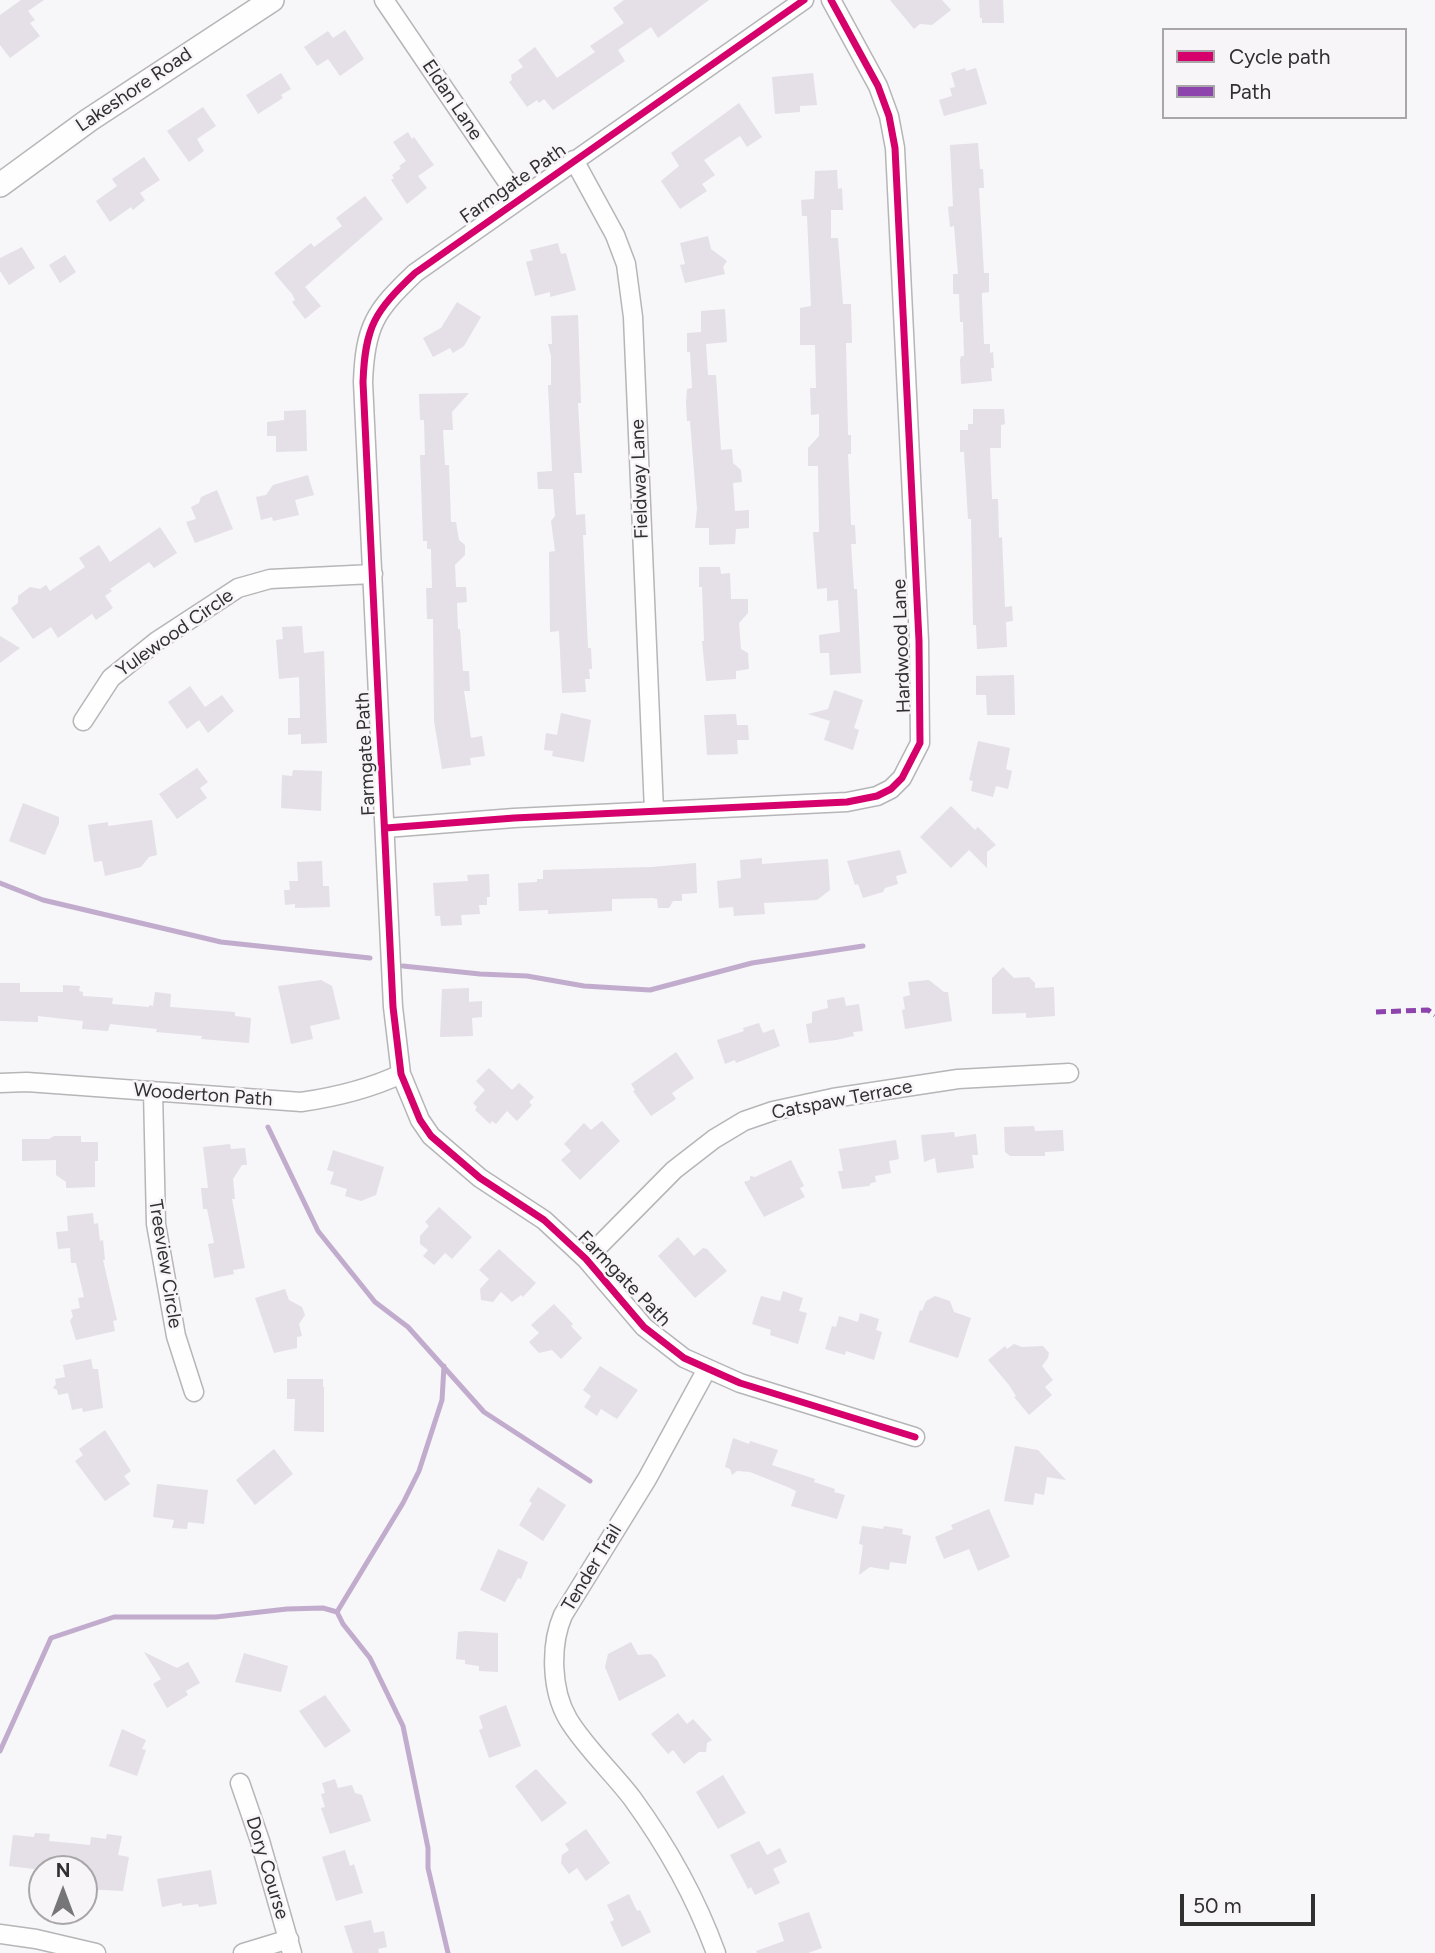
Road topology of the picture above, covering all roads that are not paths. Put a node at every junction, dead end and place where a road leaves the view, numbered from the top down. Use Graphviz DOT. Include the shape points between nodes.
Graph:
graph roads {
  1 [pos="272,0"];
  2 [pos="384,0"];
  3 [pos="804,0"];
  4 [pos="831,0"];
  5 [pos="574,160"];
  6 [pos="0,185"];
  7 [pos="519,199"];
  8 [pos="373,574"];
  9 [pos="83,722"];
  10 [pos="654,811"];
  11 [pos="386,828"];
  12 [pos="1069,1073"];
  13 [pos="401,1074"];
  14 [pos="0,1083"];
  15 [pos="153,1091"];
  16 [pos="586,1259"];
  17 [pos="707,1368"];
  18 [pos="194,1392"];
  19 [pos="915,1437"];
  20 [pos="240,1783"];
  21 [pos="0,1934"];
  22 [pos="291,1946"];
  23 [pos="96,1953"];
  24 [pos="243,1953"];
  25 [pos="716,1953"];
  1 -- 6 [label="street, Lakeshore Road" via="98,114"];
  2 -- 7 [label="street, Eldan Lane"];
  3 -- 5 [label="street, Farmgate Path"];
  4 -- 10 [label="street, Hardwood Lane" via="878,86 895,148 920,743 902,778 877,796 847,802"];
  5 -- 7 [label="street, Farmgate Path"];
  5 -- 10 [label="street, Fieldway Lane" via="626,264 633,317"];
  7 -- 8 [label="street, Farmgate Path" via="415,273 386,300 370,330 363,382"];
  8 -- 9 [label="street, Yulewood Circle" via="270,579 238,587 111,678"];
  8 -- 11 [label="street, Farmgate Path"];
  10 -- 11 [label="street, Hardwood Lane"];
  11 -- 13 [label="street, Farmgate Path" via="393,1007"];
  12 -- 16 [label="street, Catspaw Terrace" via="958,1079 833,1098 744,1121 674,1170"];
  13 -- 15 [label="street, Wooderton Path" via="378,1085 302,1102"];
  13 -- 16 [label="street, Farmgate Path" via="431,1136 480,1178 544,1220"];
  14 -- 15 [label="street, Wooderton Path"];
  15 -- 18 [label="street, Treeview Circle" via="156,1224 176,1336"];
  16 -- 17 [label="street, Farmgate Path" via="644,1327 684,1358"];
  17 -- 19 [label="street, Farmgate Path" via="740,1383"];
  17 -- 25 [label="street, Tender Trail" via="647,1479 563,1615 557,1629 555,1669 568,1718 668,1851"];
  20 -- 22 [label="street, Dory Course"];
  21 -- 23 [label="street"];
  22 -- 24 [label="street"];
}
